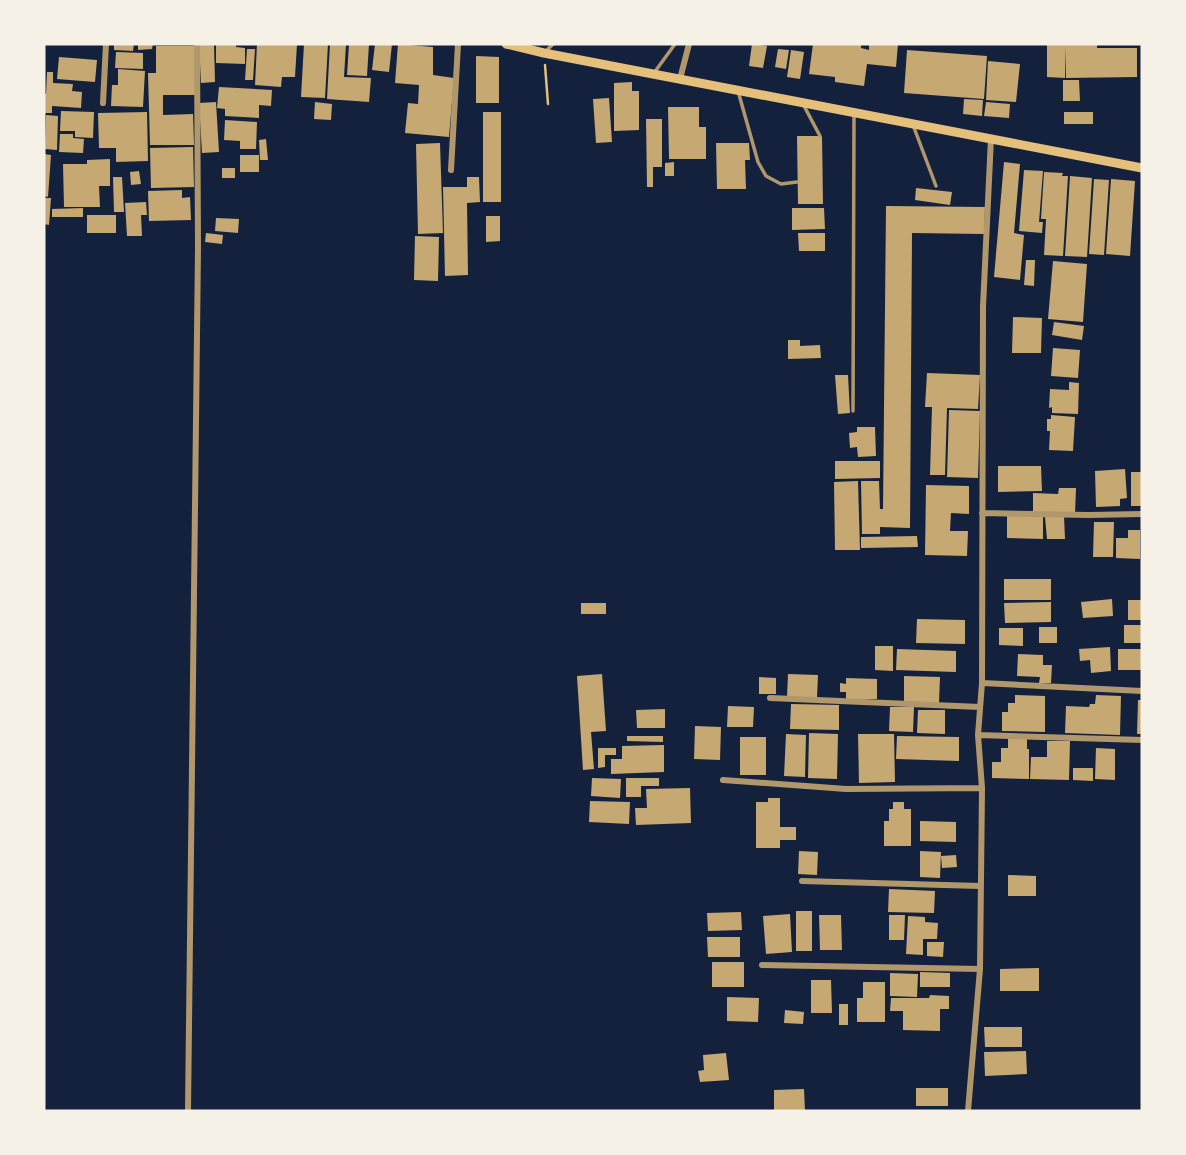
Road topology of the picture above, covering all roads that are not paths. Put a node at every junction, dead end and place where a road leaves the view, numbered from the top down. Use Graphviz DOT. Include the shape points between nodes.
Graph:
graph roads {
  1 [pos="106,44"];
  2 [pos="197,44"];
  3 [pos="458,44"];
  4 [pos="506,44"];
  5 [pos="553,44"];
  6 [pos="675,44"];
  7 [pos="689,44"];
  8 [pos="544,53"];
  9 [pos="654,74"];
  10 [pos="680,79"];
  11 [pos="738,89"];
  12 [pos="802,102"];
  13 [pos="103,103"];
  14 [pos="854,112"];
  15 [pos="912,123"];
  16 [pos="820,136"];
  17 [pos="991,138"];
  18 [pos="1142,168"];
  19 [pos="451,170"];
  20 [pos="797,182"];
  21 [pos="936,186"];
  22 [pos="853,411"];
  23 [pos="982,513"];
  24 [pos="1142,514"];
  25 [pos="982,683"];
  26 [pos="1142,691"];
  27 [pos="770,698"];
  28 [pos="980,707"];
  29 [pos="978,735"];
  30 [pos="1142,740"];
  31 [pos="723,780"];
  32 [pos="982,788"];
  33 [pos="802,881"];
  34 [pos="980,886"];
  35 [pos="762,965"];
  36 [pos="979,969"];
  37 [pos="188,1111"];
  38 [pos="968,1111"];
  1 -- 13 [label="street"];
  2 -- 37 [label="street"];
  3 -- 19 [label="street"];
  4 -- 8 [label="main road"];
  5 -- 8 [label="lane"];
  6 -- 9 [label="lane"];
  7 -- 10 [label="street"];
  8 -- 9 [label="main road"];
  9 -- 10 [label="main road"];
  10 -- 11 [label="main road"];
  11 -- 12 [label="main road"];
  11 -- 20 [label="lane" via="766,176 781,184"];
  12 -- 14 [label="main road"];
  12 -- 16 [label="lane"];
  14 -- 15 [label="main road"];
  14 -- 22 [label="lane"];
  15 -- 17 [label="main road"];
  15 -- 21 [label="lane"];
  17 -- 18 [label="main road"];
  17 -- 23 [label="street" via="983,307"];
  23 -- 24 [label="street"];
  23 -- 25 [label="street"];
  25 -- 26 [label="street"];
  25 -- 28 [label="street"];
  27 -- 28 [label="street"];
  28 -- 29 [label="street"];
  29 -- 30 [label="street"];
  29 -- 32 [label="street"];
  31 -- 32 [label="street" via="846,789"];
  32 -- 34 [label="street"];
  33 -- 34 [label="street"];
  34 -- 36 [label="street"];
  35 -- 36 [label="street"];
  36 -- 38 [label="street"];
}
